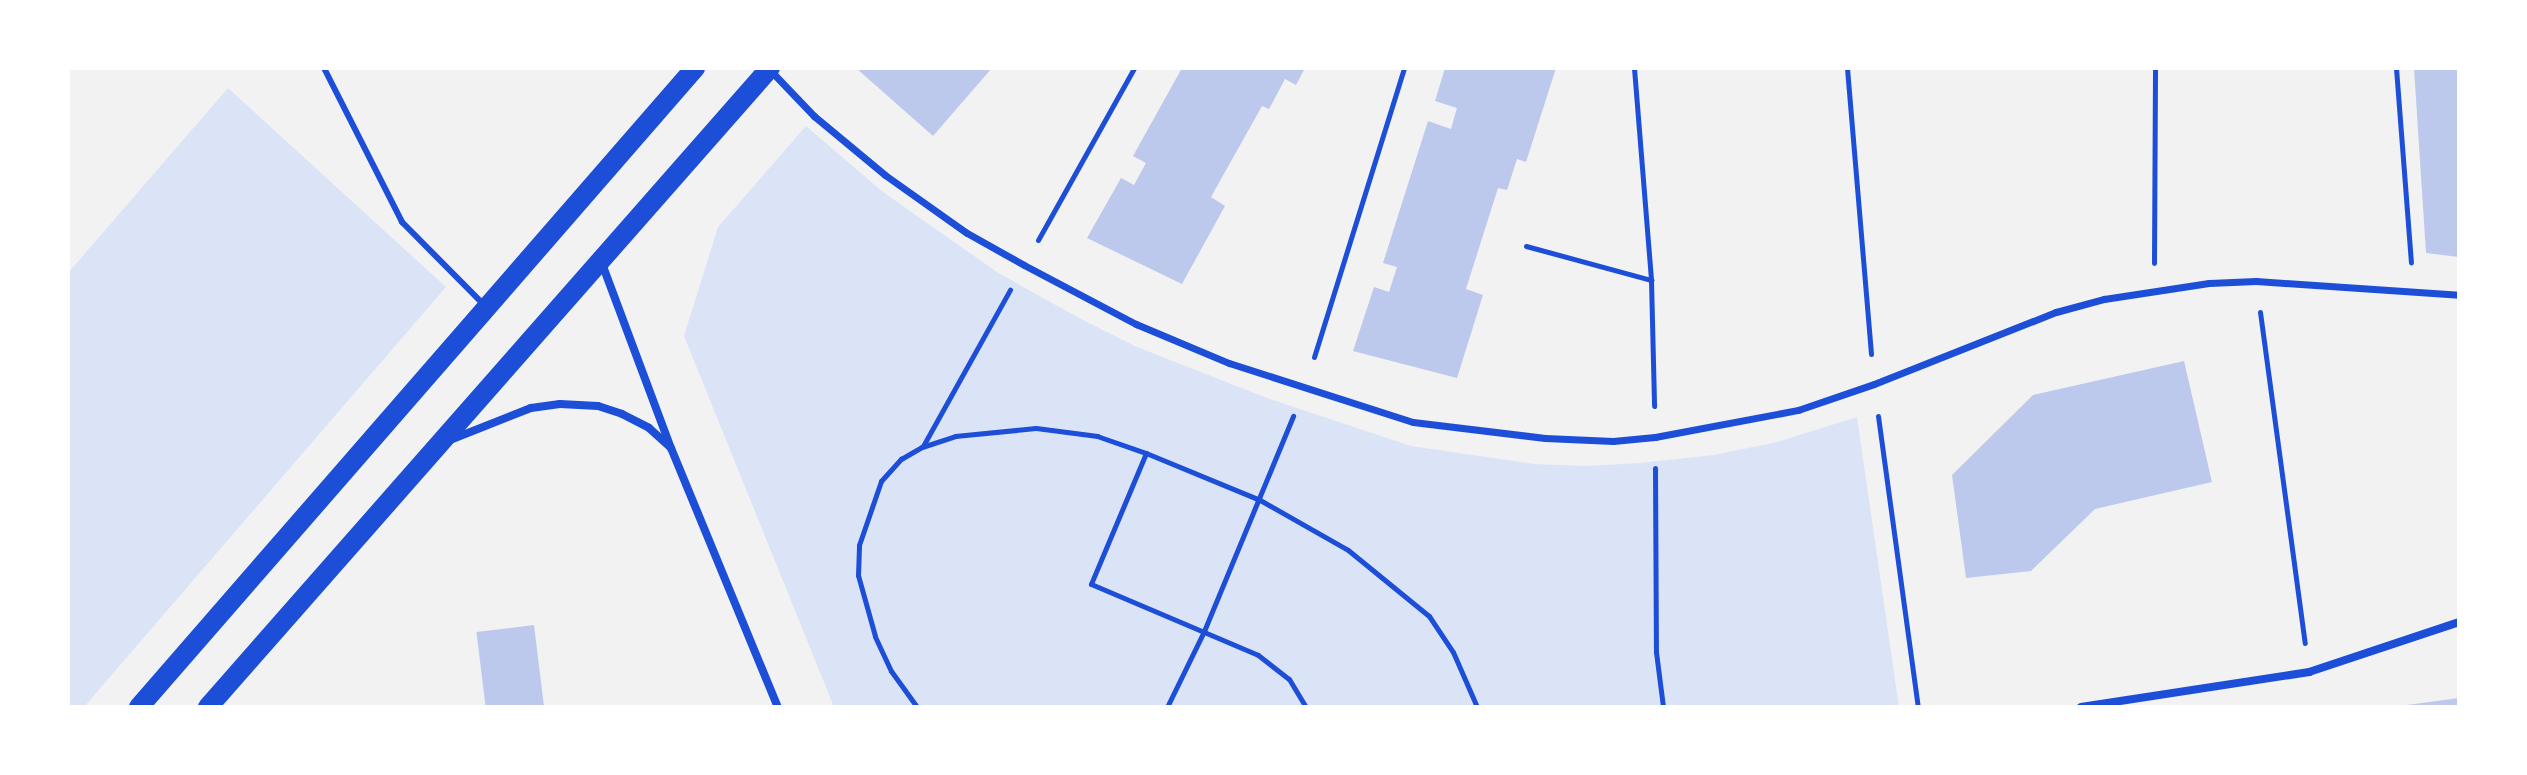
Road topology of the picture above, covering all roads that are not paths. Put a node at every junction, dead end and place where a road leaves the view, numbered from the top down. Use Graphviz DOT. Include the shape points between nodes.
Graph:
graph roads {
  1 [pos="324,68"];
  2 [pos="695,68"];
  3 [pos="770,68"];
  4 [pos="601,260"];
  5 [pos="2459,295"];
  6 [pos="486,308"];
  7 [pos="434,445"];
  8 [pos="671,448"];
  9 [pos="2459,622"];
  10 [pos="139,707"];
  11 [pos="208,707"];
  12 [pos="778,707"];
  13 [pos="2081,707"];
  1 -- 6 [label="lane" via="402,222"];
  2 -- 6 [label="main road"];
  3 -- 4 [label="main road"];
  3 -- 5 [label="street" via="814,116 885,175 967,233 1024,265 1136,324 1229,363 1413,422 1545,438 1655,437 1798,410 2056,312 2153,291 2256,281"];
  4 -- 7 [label="main road"];
  4 -- 8 [label="street"];
  6 -- 10 [label="main road"];
  7 -- 8 [label="street" via="531,408 560,404 598,406 622,414"];
  7 -- 11 [label="main road"];
  8 -- 12 [label="street"];
  9 -- 13 [label="street" via="2309,672"];
}
